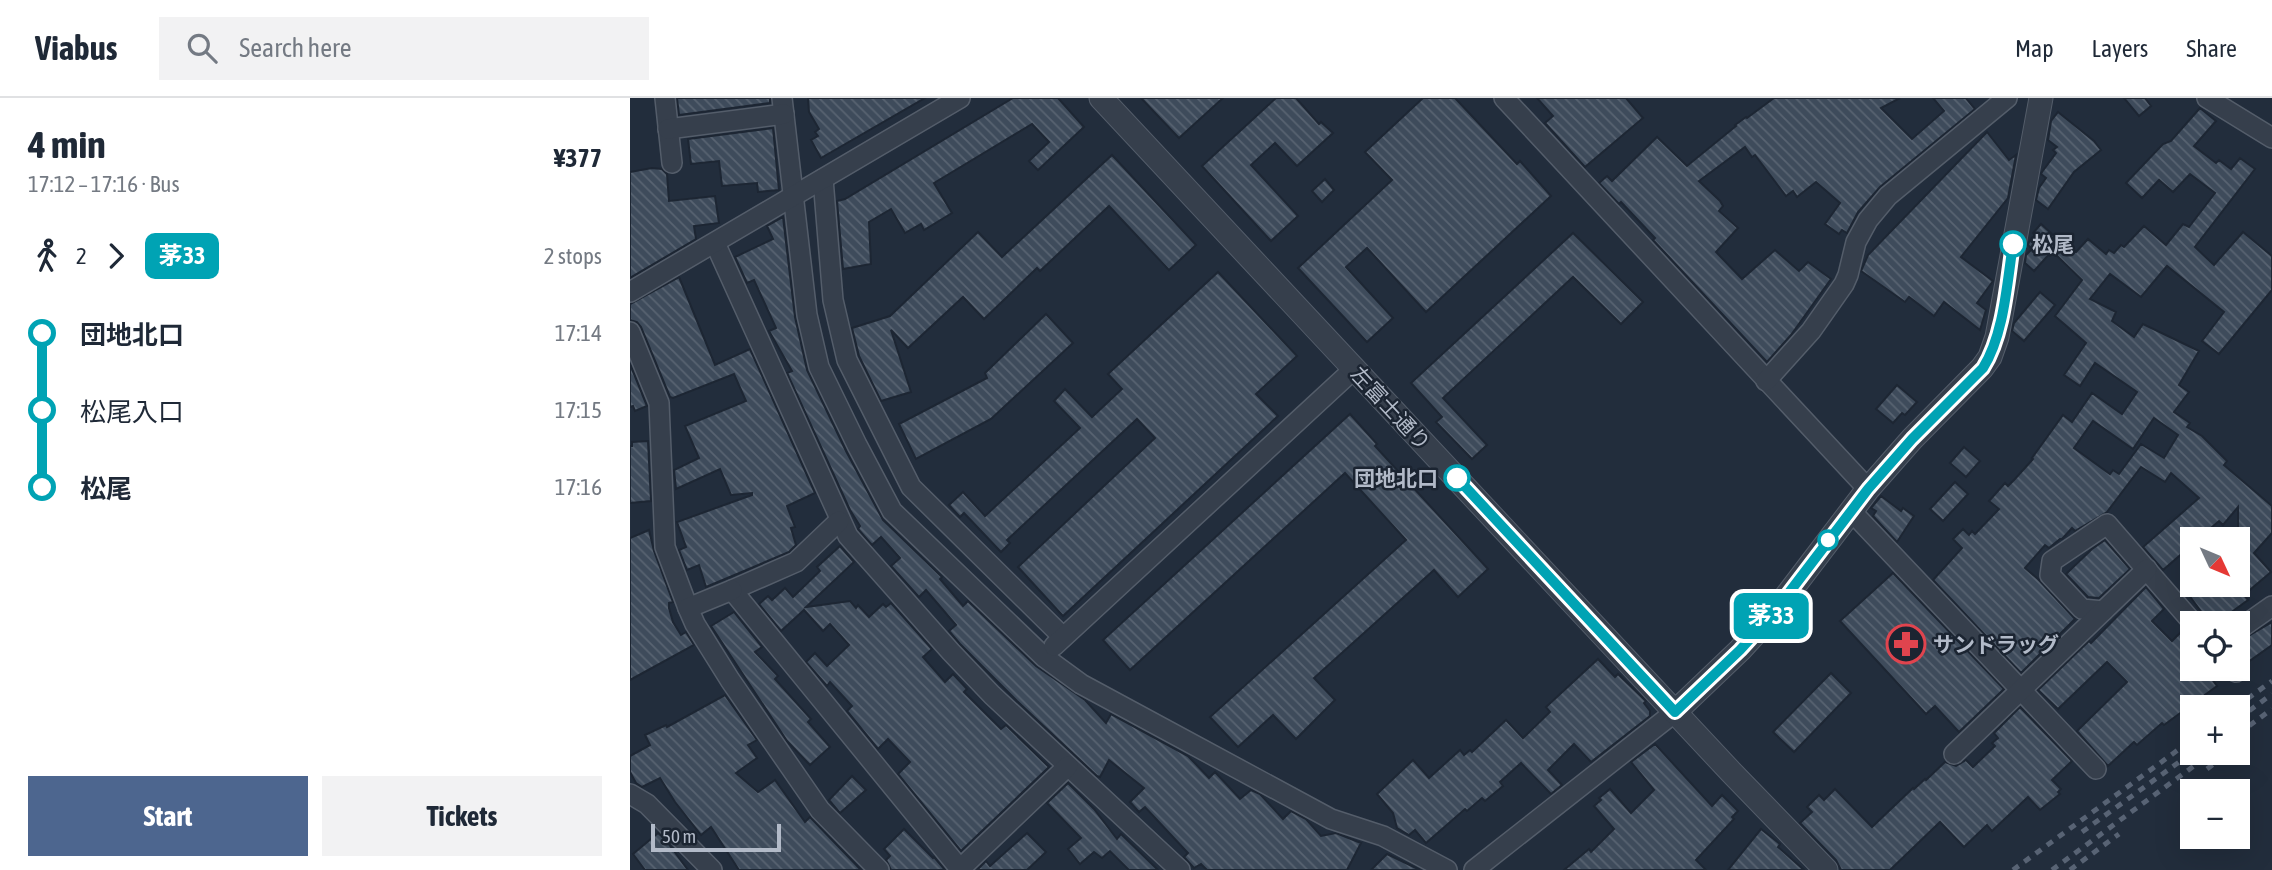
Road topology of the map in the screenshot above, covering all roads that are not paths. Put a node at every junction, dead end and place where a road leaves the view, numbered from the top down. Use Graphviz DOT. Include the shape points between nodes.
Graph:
graph roads {
  1 [pos="665,98"];
  2 [pos="960,98"];
  3 [pos="1101,98"];
  4 [pos="1504,98"];
  5 [pos="2007,98"];
  6 [pos="2041,98"];
  7 [pos="2207,98"];
  8 [pos="783,106"];
  9 [pos="668,129"];
  10 [pos="2272,138"];
  11 [pos="672,163"];
  12 [pos="823,179"];
  13 [pos="794,196"];
  14 [pos="715,243"];
  15 [pos="630,292"];
  16 [pos="630,332"];
  17 [pos="1354,369"];
  18 [pos="1766,380"];
  19 [pos="1868,489"];
  20 [pos="1851,511"];
  21 [pos="839,521"];
  22 [pos="2147,569"];
  23 [pos="732,590"];
  24 [pos="2272,606"];
  25 [pos="688,608"];
  26 [pos="2103,611"];
  27 [pos="2183,611"];
  28 [pos="2250,622"];
  29 [pos="1063,637"];
  30 [pos="1044,657"];
  31 [pos="2020,690"];
  32 [pos="1675,712"];
  33 [pos="1954,754"];
  34 [pos="1068,766"];
  35 [pos="2096,769"];
  36 [pos="631,793"];
  37 [pos="712,870"];
  38 [pos="879,870"];
  39 [pos="1180,870"];
  40 [pos="1447,870"];
  41 [pos="1474,870"];
  42 [pos="1826,870"];
  1 -- 9 [label="street"];
  2 -- 12 [label="street"];
  3 -- 17 [label="street, 左富士通り"];
  4 -- 18 [label="street"];
  5 -- 18 [label="street" via="1888,196 1856,242 1844,284 1811,331"];
  6 -- 19 [label="street" via="1990,357"];
  7 -- 10 [label="street"];
  8 -- 9 [label="street"];
  8 -- 13 [label="street"];
  9 -- 11 [label="street"];
  12 -- 13 [label="street"];
  12 -- 29 [label="street" via="833,300 847,360 911,487"];
  13 -- 14 [label="street"];
  13 -- 30 [label="street" via="807,315 820,367 892,511"];
  14 -- 15 [label="street"];
  14 -- 21 [label="street"];
  16 -- 25 [label="street" via="659,403 665,547"];
  17 -- 29 [label="street"];
  17 -- 32 [label="street, 左富士通り"];
  18 -- 19 [label="street"];
  19 -- 20 [label="street"];
  20 -- 31 [label="street"];
  20 -- 32 [label="street" via="1772,615"];
  21 -- 23 [label="street" via="796,562"];
  21 -- 34 [label="street" via="951,652"];
  22 -- 26 [label="street"];
  22 -- 26 [label="street" via="2108,524 2052,561 2050,575 2082,608"];
  22 -- 27 [label="street"];
  23 -- 25 [label="street"];
  23 -- 34 [label="street" via="960,869"];
  24 -- 28 [label="street"];
  25 -- 38 [label="street" via="730,680 820,810"];
  26 -- 31 [label="street"];
  29 -- 30 [label="street"];
  30 -- 40 [label="street" via="1081,684 1319,813 1383,836"];
  31 -- 33 [label="street"];
  31 -- 35 [label="street"];
  32 -- 41 [label="street"];
  32 -- 42 [label="street, 左富士通り"];
  34 -- 39 [label="street"];
  36 -- 37 [label="street"];
}
